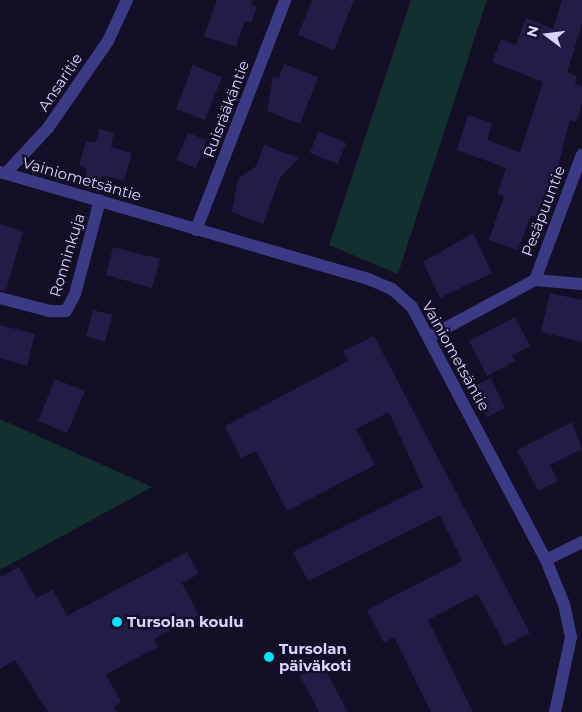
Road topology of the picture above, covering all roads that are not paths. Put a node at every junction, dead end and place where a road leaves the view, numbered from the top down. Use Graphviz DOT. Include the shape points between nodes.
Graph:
graph roads {
  1 [pos="127,0"];
  2 [pos="285,0"];
  3 [pos="582,154"];
  4 [pos="3,173"];
  5 [pos="100,200"];
  6 [pos="196,230"];
  7 [pos="535,280"];
  8 [pos="582,284"];
  9 [pos="0,298"];
  10 [pos="429,337"];
  11 [pos="582,542"];
  12 [pos="546,560"];
  13 [pos="555,712"];
  1 -- 4 [label="street, Ansaritie" via="108,41 48,128"];
  2 -- 6 [label="street, Ruisrääkäntie"];
  3 -- 7 [label="street, Pesäpuuntie"];
  4 -- 5 [label="street, Vainiometsäntie"];
  5 -- 6 [label="street, Vainiometsäntie"];
  5 -- 9 [label="street, Ronninkuja" via="75,294 66,311 50,311"];
  6 -- 10 [label="street, Vainiometsäntie" via="392,289 412,307"];
  7 -- 8 [label="street, Pesäpuuntie"];
  7 -- 10 [label="street, Pesäpuuntie"];
  10 -- 12 [label="street, Vainiometsäntie"];
  11 -- 12 [label="street"];
  12 -- 13 [label="street, Vainiometsäntie" via="569,620 571,636"];
}
